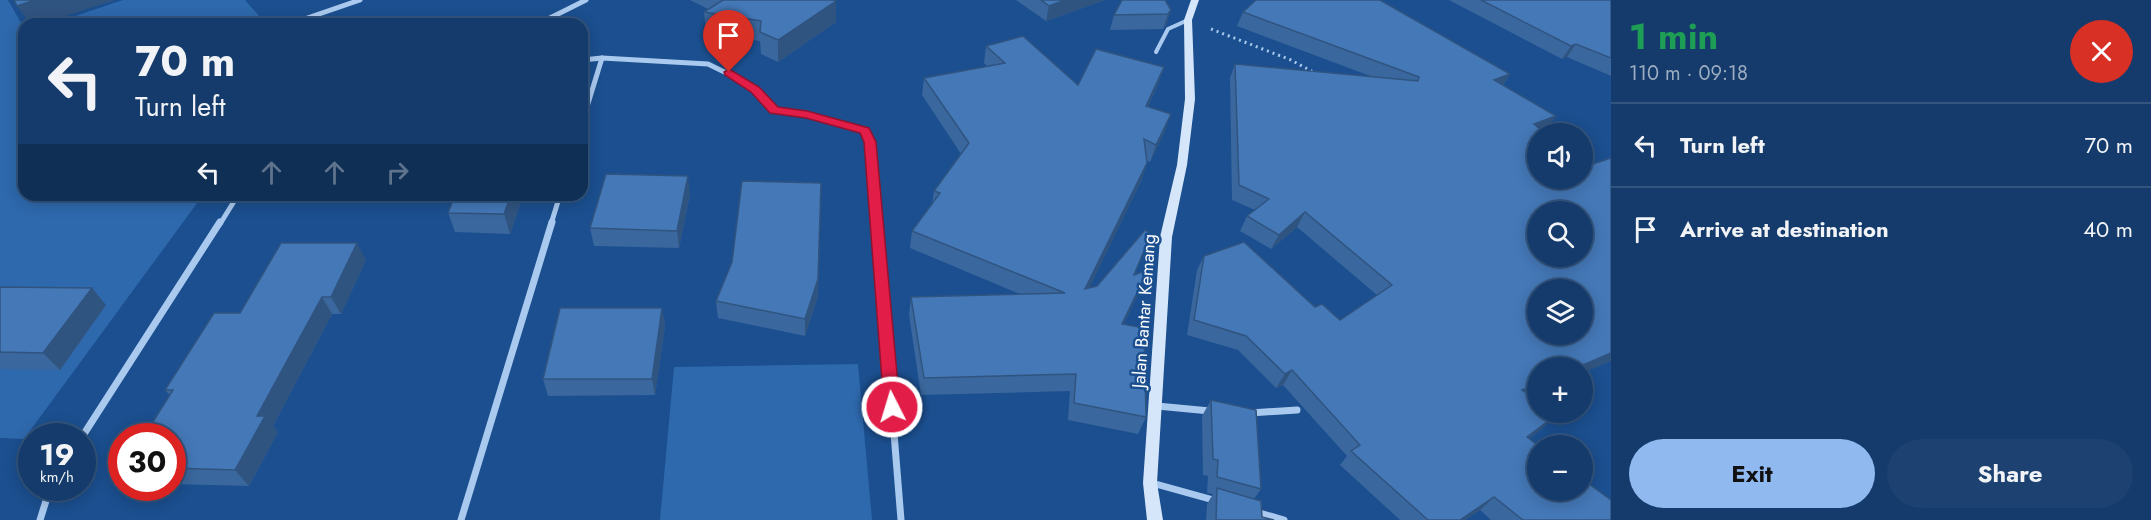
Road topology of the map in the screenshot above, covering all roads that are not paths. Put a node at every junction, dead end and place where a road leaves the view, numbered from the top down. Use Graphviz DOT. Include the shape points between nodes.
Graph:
graph roads {
  1 [pos="360,0"];
  2 [pos="586,0"];
  3 [pos="1195,0"];
  4 [pos="308,18"];
  5 [pos="550,18"];
  6 [pos="1188,20"];
  7 [pos="1156,52"];
  8 [pos="602,58"];
  9 [pos="588,59"];
  10 [pos="588,104"];
  11 [pos="234,201"];
  12 [pos="558,201"];
  13 [pos="1157,406"];
  14 [pos="1297,410"];
  15 [pos="1216,412"];
  16 [pos="1244,413"];
  17 [pos="91,423"];
  18 [pos="1150,483"];
  19 [pos="46,501"];
  20 [pos="1228,504"];
  21 [pos="1251,511"];
  22 [pos="40,520"];
  23 [pos="461,520"];
  24 [pos="901,520"];
  25 [pos="1155,520"];
  26 [pos="1284,520"];
  1 -- 4 [label="street"];
  2 -- 5 [label="street"];
  3 -- 6 [label="street, Jalan Bantar Kemang"];
  6 -- 7 [label="lane" via="1168,29"];
  6 -- 13 [label="street, Jalan Bantar Kemang" via="1190,99 1180,175 1166,237"];
  8 -- 9 [label="street"];
  8 -- 10 [label="street"];
  8 -- 24 [label="street" via="708,64 745,82 774,110 865,131 870,142"];
  11 -- 17 [label="street"];
  12 -- 23 [label="street"];
  13 -- 15 [label="street"];
  13 -- 18 [label="street, Jalan Bantar Kemang"];
  14 -- 16 [label="street"];
  18 -- 20 [label="street"];
  18 -- 25 [label="street, Jalan Bantar Kemang"];
  19 -- 22 [label="street"];
  21 -- 26 [label="street"];
}
